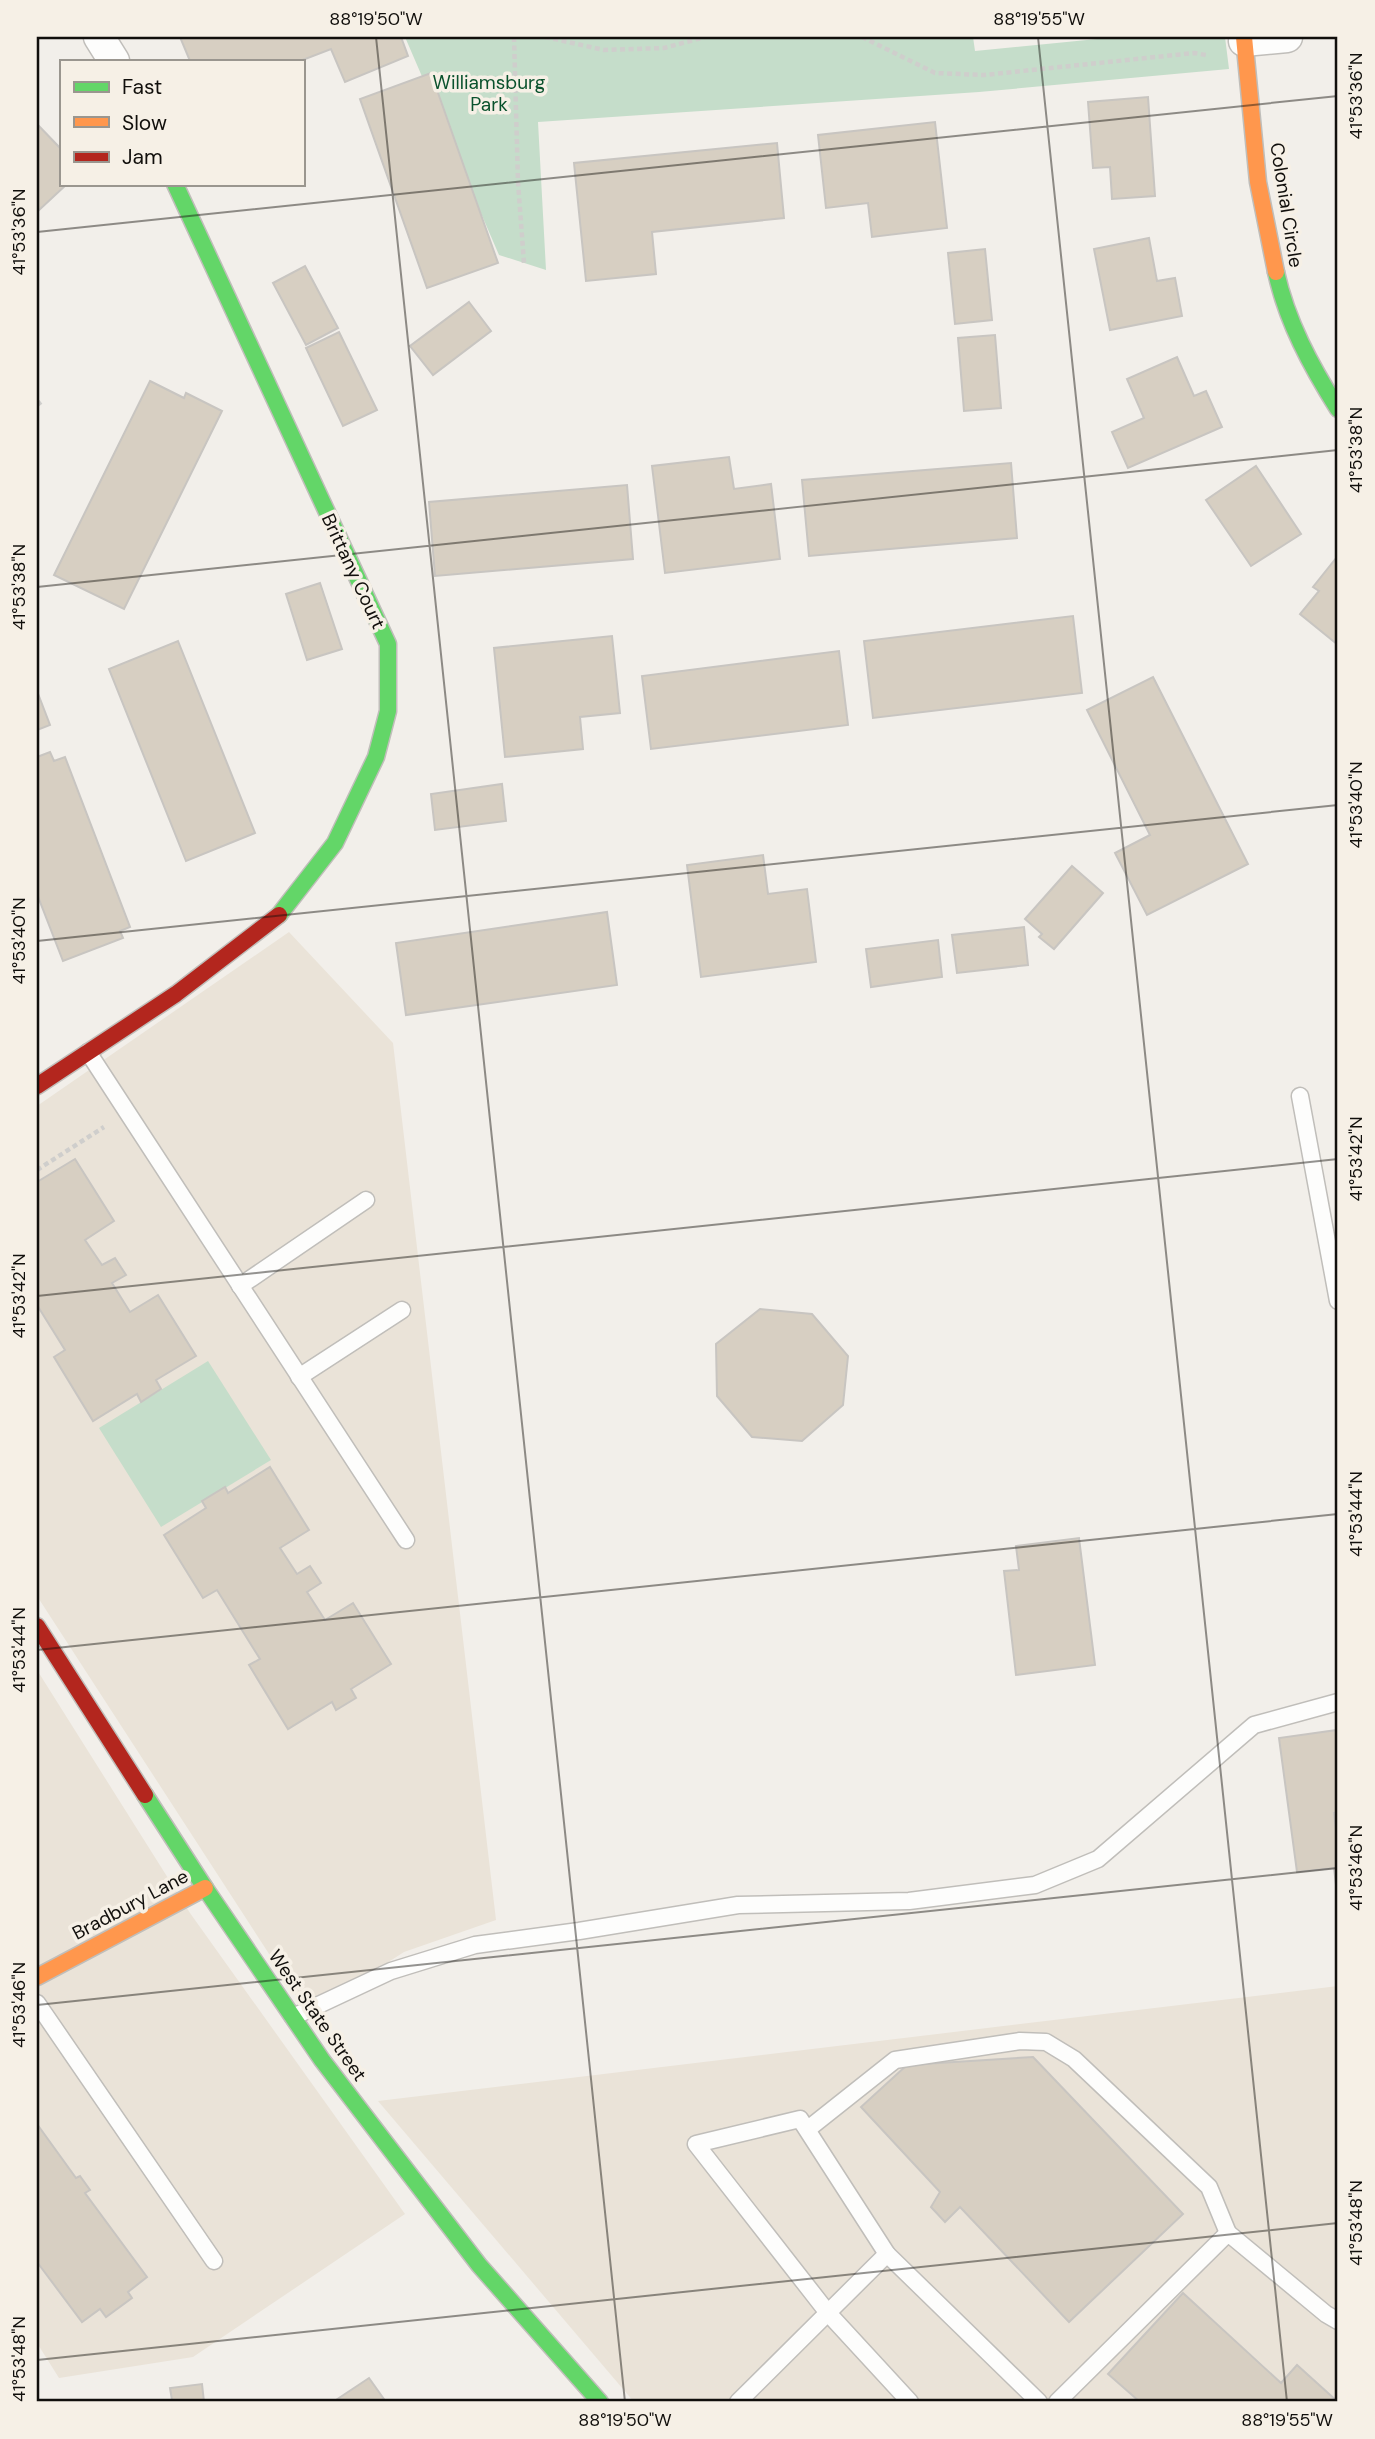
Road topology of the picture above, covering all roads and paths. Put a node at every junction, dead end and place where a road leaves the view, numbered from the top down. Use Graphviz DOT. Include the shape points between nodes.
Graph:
graph roads {
  1 [pos="99,37"];
  2 [pos="514,37"];
  3 [pos="545,37"];
  4 [pos="705,37"];
  5 [pos="862,37"];
  6 [pos="1287,37"];
  7 [pos="1244,43"];
  8 [pos="113,60"];
  9 [pos="176,186"];
  10 [pos="524,263"];
  11 [pos="1338,409"];
  12 [pos="88,1052"];
  13 [pos="37,1086"];
  14 [pos="1300,1096"];
  15 [pos="108,1125"];
  16 [pos="37,1170"];
  17 [pos="366,1200"];
  18 [pos="240,1286"];
  19 [pos="1338,1301"];
  20 [pos="402,1310"];
  21 [pos="299,1377"];
  22 [pos="406,1540"];
  23 [pos="37,1626"];
  24 [pos="1338,1702"];
  25 [pos="205,1888"];
  26 [pos="37,1977"];
  27 [pos="37,2003"];
  28 [pos="293,2017"];
  29 [pos="808,2129"];
  30 [pos="1228,2233"];
  31 [pos="887,2254"];
  32 [pos="214,2261"];
  33 [pos="828,2313"];
  34 [pos="1338,2321"];
  35 [pos="600,2402"];
  36 [pos="738,2402"];
  37 [pos="909,2402"];
  38 [pos="1039,2402"];
  39 [pos="1057,2402"];
  1 -- 8 [label="street"];
  2 -- 10 [label="path"];
  3 -- 4 [label="path" via="604,50 664,48"];
  5 -- 7 [label="path" via="935,73 984,75 1194,53 1213,56"];
  6 -- 7 [label="street"];
  7 -- 11 [label="street, Colonial Circle" via="1265,227 1278,285 1300,345"];
  9 -- 12 [label="street, Brittany Court" via="388,644 388,711 376,757 335,843 283,912 176,994"];
  12 -- 13 [label="street, Brittany Court"];
  12 -- 18 [label="lane"];
  14 -- 19 [label="lane"];
  15 -- 16 [label="path"];
  17 -- 18 [label="lane"];
  18 -- 21 [label="lane"];
  20 -- 21 [label="lane"];
  21 -- 22 [label="lane"];
  23 -- 25 [label="street, West State Street"];
  24 -- 28 [label="lane" via="1254,1725 1098,1859 1035,1885 909,1901 738,1905 475,1945 391,1971"];
  25 -- 26 [label="street, Bradbury Lane"];
  25 -- 28 [label="street, West State Street"];
  27 -- 32 [label="lane"];
  28 -- 35 [label="street, West State Street" via="479,2265"];
  29 -- 30 [label="lane" via="895,2060 1020,2041 1046,2042 1074,2059 1209,2187"];
  29 -- 31 [label="lane"];
  29 -- 33 [label="lane" via="800,2119 696,2144"];
  30 -- 34 [label="lane"];
  30 -- 39 [label="lane"];
  31 -- 33 [label="lane"];
  31 -- 38 [label="lane"];
  33 -- 36 [label="lane"];
  33 -- 37 [label="lane"];
}
